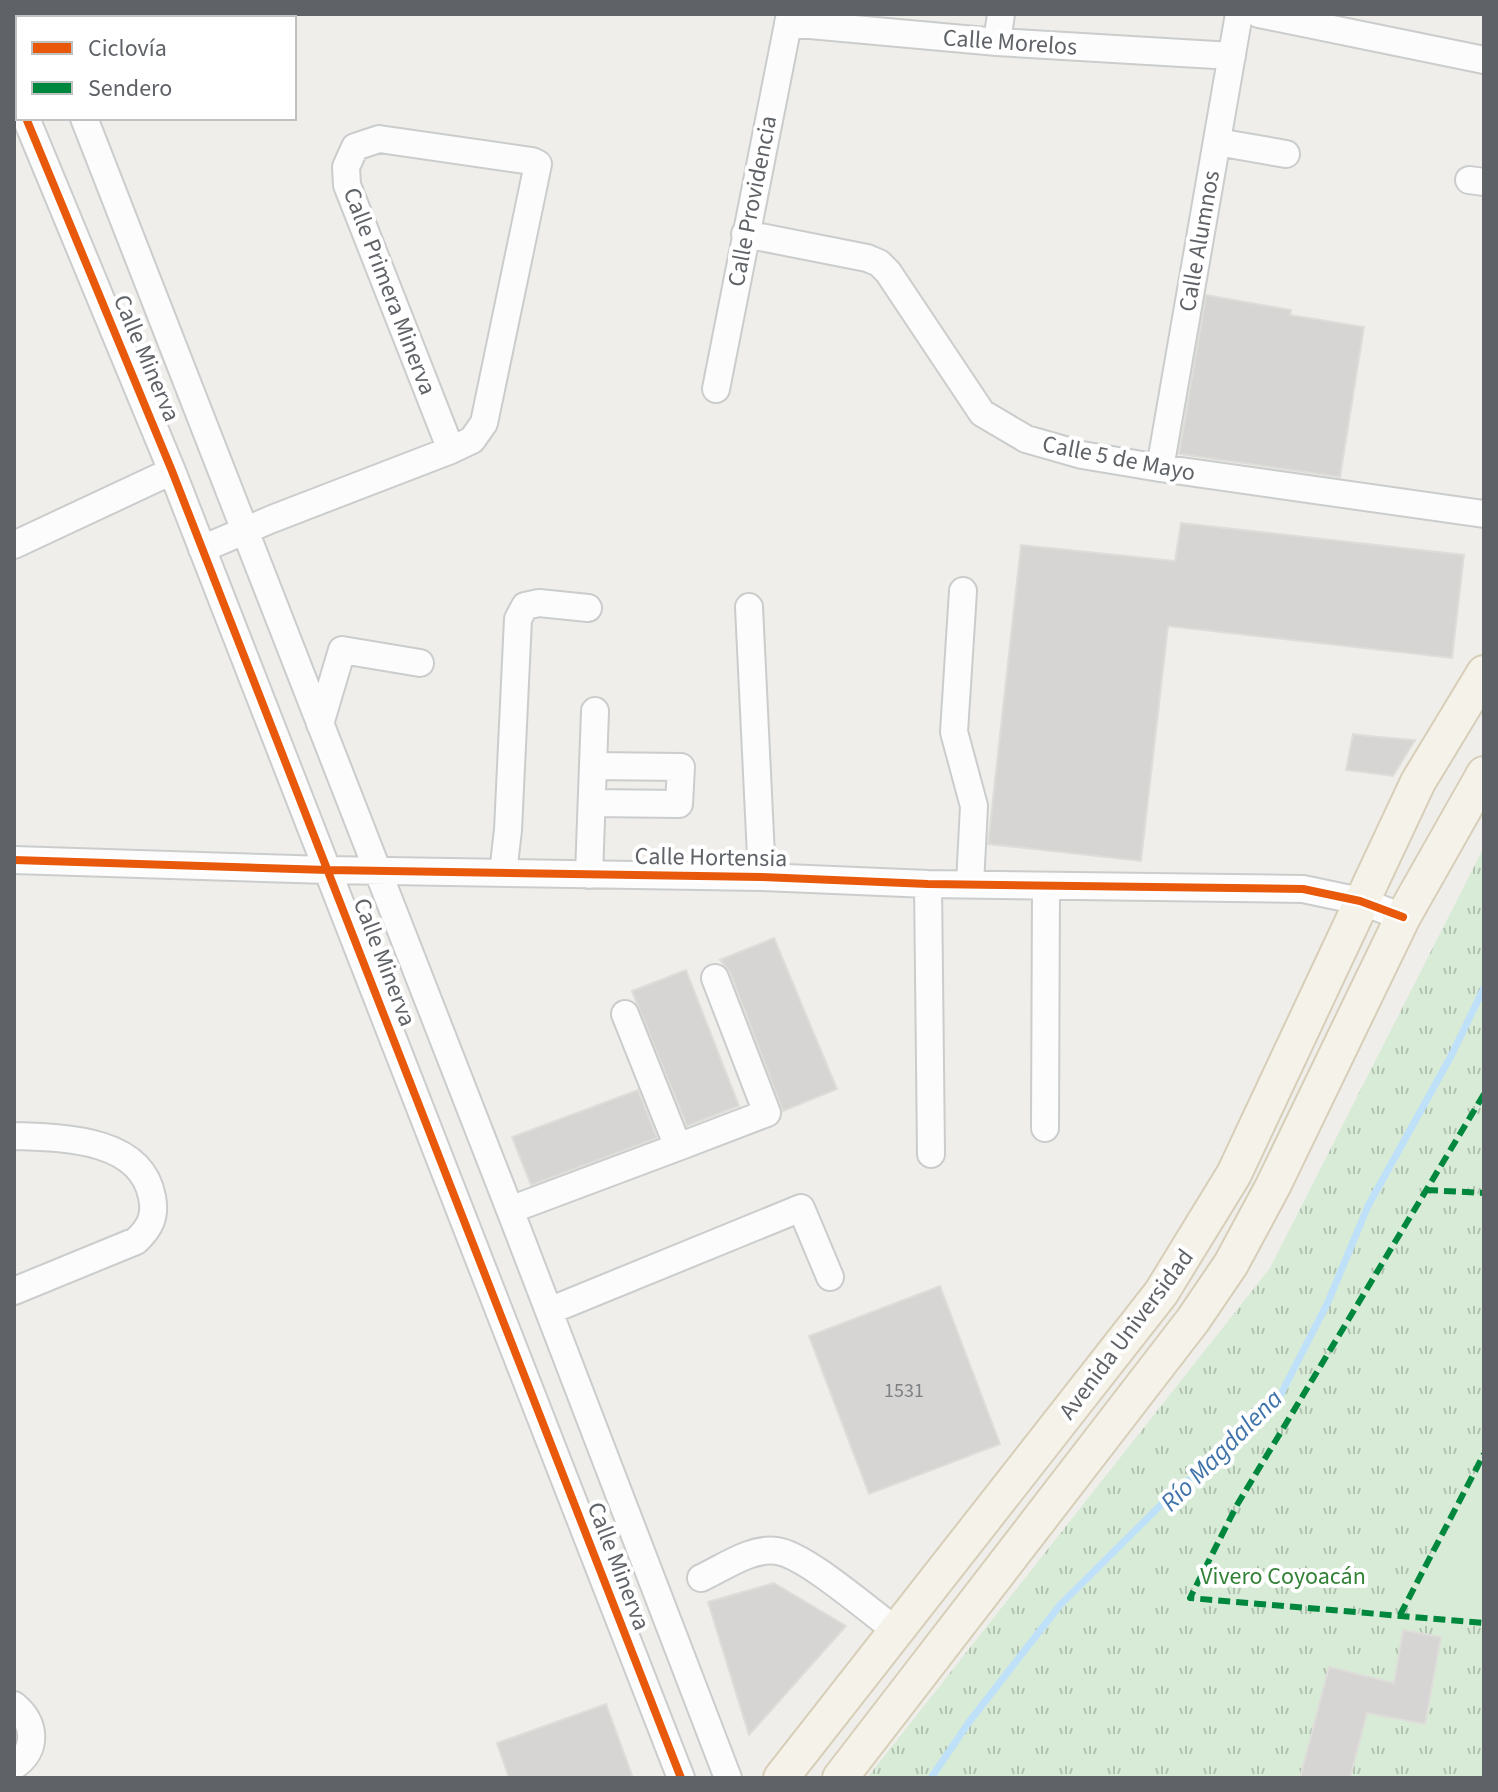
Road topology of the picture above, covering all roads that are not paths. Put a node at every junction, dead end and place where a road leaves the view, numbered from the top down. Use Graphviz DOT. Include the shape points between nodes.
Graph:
graph roads {
  1 [pos="1001,14"];
  2 [pos="1239,14"];
  3 [pos="1259,14"];
  4 [pos="789,19"];
  5 [pos="1374,26"];
  6 [pos="997,42"];
  7 [pos="1232,56"];
  8 [pos="1484,60"];
  9 [pos="27,120"];
  10 [pos="85,120"];
  11 [pos="1217,142"];
  12 [pos="1286,154"];
  13 [pos="745,234"];
  14 [pos="716,389"];
  15 [pos="451,450"];
  16 [pos="1160,468"];
  17 [pos="172,471"];
  18 [pos="1484,514"];
  19 [pos="245,531"];
  20 [pos="14,545"];
  21 [pos="202,549"];
  22 [pos="963,591"];
  23 [pos="749,607"];
  24 [pos="588,608"];
  25 [pos="420,663"];
  26 [pos="1484,673"];
  27 [pos="595,711"];
  28 [pos="320,724"];
  29 [pos="593,766"];
  30 [pos="1484,774"];
  31 [pos="592,803"];
  32 [pos="14,860"];
  33 [pos="328,870"];
  34 [pos="377,872"];
  35 [pos="503,873"];
  36 [pos="589,875"];
  37 [pos="762,877"];
  38 [pos="928,884"];
  39 [pos="970,884"];
  40 [pos="1046,886"];
  41 [pos="1360,901"];
  42 [pos="1403,917"];
  43 [pos="715,978"];
  44 [pos="625,1014"];
  45 [pos="1045,1128"];
  46 [pos="14,1136"];
  47 [pos="678,1147"];
  48 [pos="931,1154"];
  49 [pos="510,1210"];
  50 [pos="830,1277"];
  51 [pos="14,1291"];
  52 [pos="549,1311"];
  53 [pos="701,1578"];
  54 [pos="897,1631"];
  55 [pos="689,1671"];
  56 [pos="645,1687"];
  57 [pos="14,1705"];
  58 [pos="14,1766"];
  59 [pos="681,1778"];
  60 [pos="728,1778"];
  61 [pos="781,1778"];
  62 [pos="840,1778"];
  1 -- 6 [label="street"];
  2 -- 7 [label="street, Calle Alumnos"];
  3 -- 5 [label="street"];
  4 -- 6 [label="street, Calle Morelos"];
  4 -- 13 [label="street, Calle Providencia"];
  5 -- 8 [label="street"];
  6 -- 7 [label="street, Calle Morelos"];
  7 -- 11 [label="street, Calle Alumnos"];
  9 -- 17 [label="street, Calle Minerva"];
  10 -- 19 [label="street, Calle Minerva"];
  11 -- 12 [label="street"];
  11 -- 16 [label="street, Calle Alumnos"];
  13 -- 14 [label="street, Calle Providencia"];
  13 -- 16 [label="street, Calle 5 de Mayo" via="879,263 982,413 1026,439"];
  15 -- 15 [label="street, Calle Primera Minerva" via="472,440 484,423 538,164 379,139 355,147 346,167 347,185"];
  15 -- 19 [label="street, Calle Primera Minerva"];
  16 -- 18 [label="street, Calle 5 de Mayo"];
  17 -- 20 [label="street"];
  17 -- 21 [label="street, Calle Minerva"];
  19 -- 21 [label="street, Calle Primera Minerva"];
  19 -- 28 [label="street, Calle Minerva"];
  21 -- 33 [label="street, Calle Minerva"];
  22 -- 39 [label="street" via="954,732 974,806"];
  23 -- 37 [label="street"];
  24 -- 35 [label="street" via="539,603 525,606 518,619"];
  25 -- 28 [label="street" via="342,650"];
  26 -- 41 [label="main road, Avenida Universidad" via="1418,782"];
  27 -- 29 [label="street"];
  28 -- 34 [label="street, Calle Minerva"];
  29 -- 31 [label="street"];
  29 -- 31 [label="street" via="681,767 679,804"];
  30 -- 42 [label="main road, Avenida Universidad"];
  31 -- 36 [label="street"];
  32 -- 33 [label="street, Calle Hortensia"];
  33 -- 34 [label="street, Calle Hortensia"];
  33 -- 56 [label="street, Calle Minerva"];
  34 -- 35 [label="street, Calle Hortensia"];
  34 -- 49 [label="street, Calle Minerva"];
  35 -- 36 [label="street, Calle Hortensia"];
  36 -- 37 [label="street, Calle Hortensia"];
  37 -- 38 [label="street, Calle Hortensia"];
  38 -- 39 [label="street, Calle Hortensia"];
  38 -- 48 [label="street"];
  39 -- 40 [label="street, Calle Hortensia"];
  40 -- 41 [label="street, Calle Hortensia" via="1303,889"];
  40 -- 45 [label="street"];
  41 -- 42 [label="street, Calle Hortensia"];
  41 -- 54 [label="main road, Avenida Universidad" via="1234,1174 1193,1244 1161,1293"];
  42 -- 62 [label="main road, Avenida Universidad" via="1231,1264"];
  43 -- 47 [label="street" via="767,1113"];
  44 -- 47 [label="street"];
  46 -- 51 [label="street" via="105,1145 146,1179 153,1212 149,1229 136,1241"];
  47 -- 49 [label="street"];
  49 -- 52 [label="street, Calle Minerva"];
  50 -- 52 [label="street" via="801,1208"];
  52 -- 55 [label="street, Calle Minerva"];
  53 -- 54 [label="street" via="753,1554 776,1550 801,1559"];
  54 -- 61 [label="main road, Avenida Universidad"];
  55 -- 56 [label="street" via="672,1694"];
  55 -- 60 [label="street, Calle Minerva"];
  56 -- 59 [label="street, Calle Minerva"];
  57 -- 58 [label="street" via="32,1727 32,1740 23,1761"];
}
